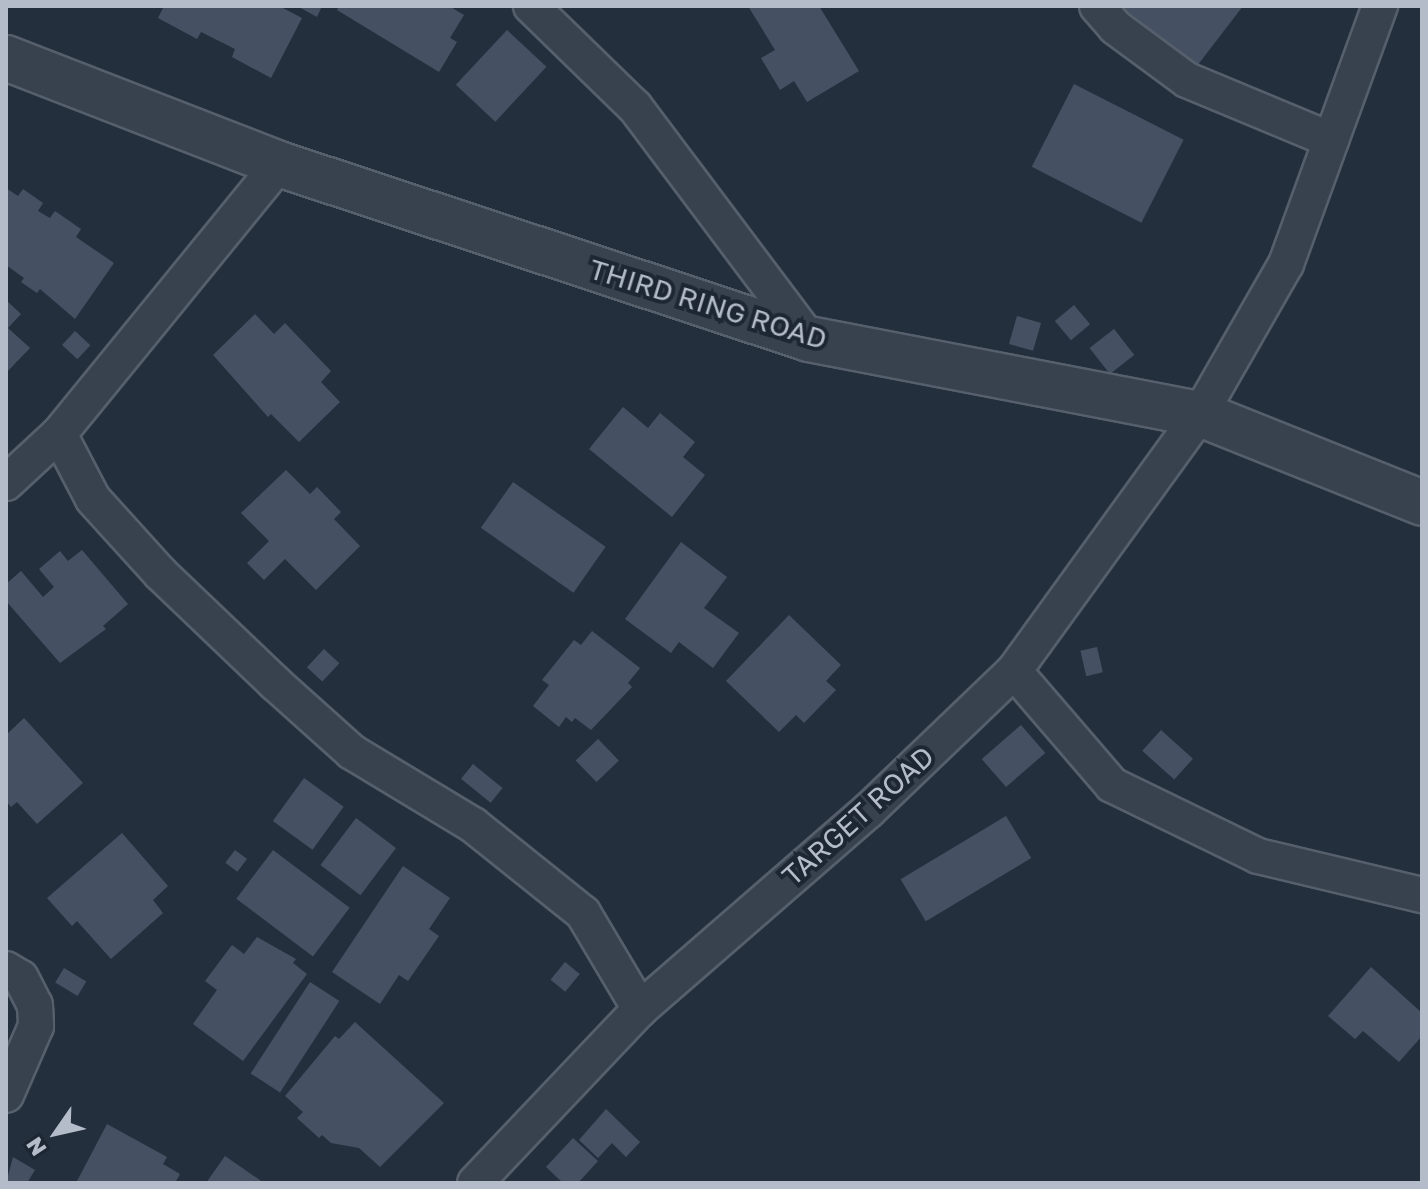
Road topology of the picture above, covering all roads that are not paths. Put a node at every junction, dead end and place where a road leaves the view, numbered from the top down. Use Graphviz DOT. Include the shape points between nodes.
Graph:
graph roads {
  1 [pos="531,6"];
  2 [pos="1097,6"];
  3 [pos="1380,6"];
  4 [pos="6,58"];
  5 [pos="1331,140"];
  6 [pos="279,164"];
  7 [pos="809,339"];
  8 [pos="1200,414"];
  9 [pos="59,434"];
  10 [pos="6,483"];
  11 [pos="1422,503"];
  12 [pos="1014,671"];
  13 [pos="1422,895"];
  14 [pos="6,969"];
  15 [pos="640,1009"];
  16 [pos="6,1095"];
  17 [pos="475,1183"];
  1 -- 7 [label="street" via="635,107"];
  2 -- 5 [label="street" via="1115,27 1187,80"];
  3 -- 5 [label="street, TARGET ROAD"];
  4 -- 6 [label="street, THIRD RING ROAD"];
  5 -- 8 [label="street, TARGET ROAD" via="1286,264"];
  6 -- 7 [label="street, THIRD RING ROAD"];
  6 -- 9 [label="street"];
  7 -- 8 [label="street, THIRD RING ROAD"];
  8 -- 11 [label="street, THIRD RING ROAD"];
  8 -- 12 [label="street, TARGET ROAD"];
  9 -- 10 [label="street"];
  9 -- 15 [label="street" via="93,499 161,574 275,683 352,752 473,825 583,913"];
  12 -- 13 [label="street" via="1112,785 1258,856"];
  12 -- 15 [label="street, TARGET ROAD" via="869,810"];
  14 -- 16 [label="street" via="21,978 35,1005 36,1026"];
  15 -- 17 [label="street, TARGET ROAD"];
}
